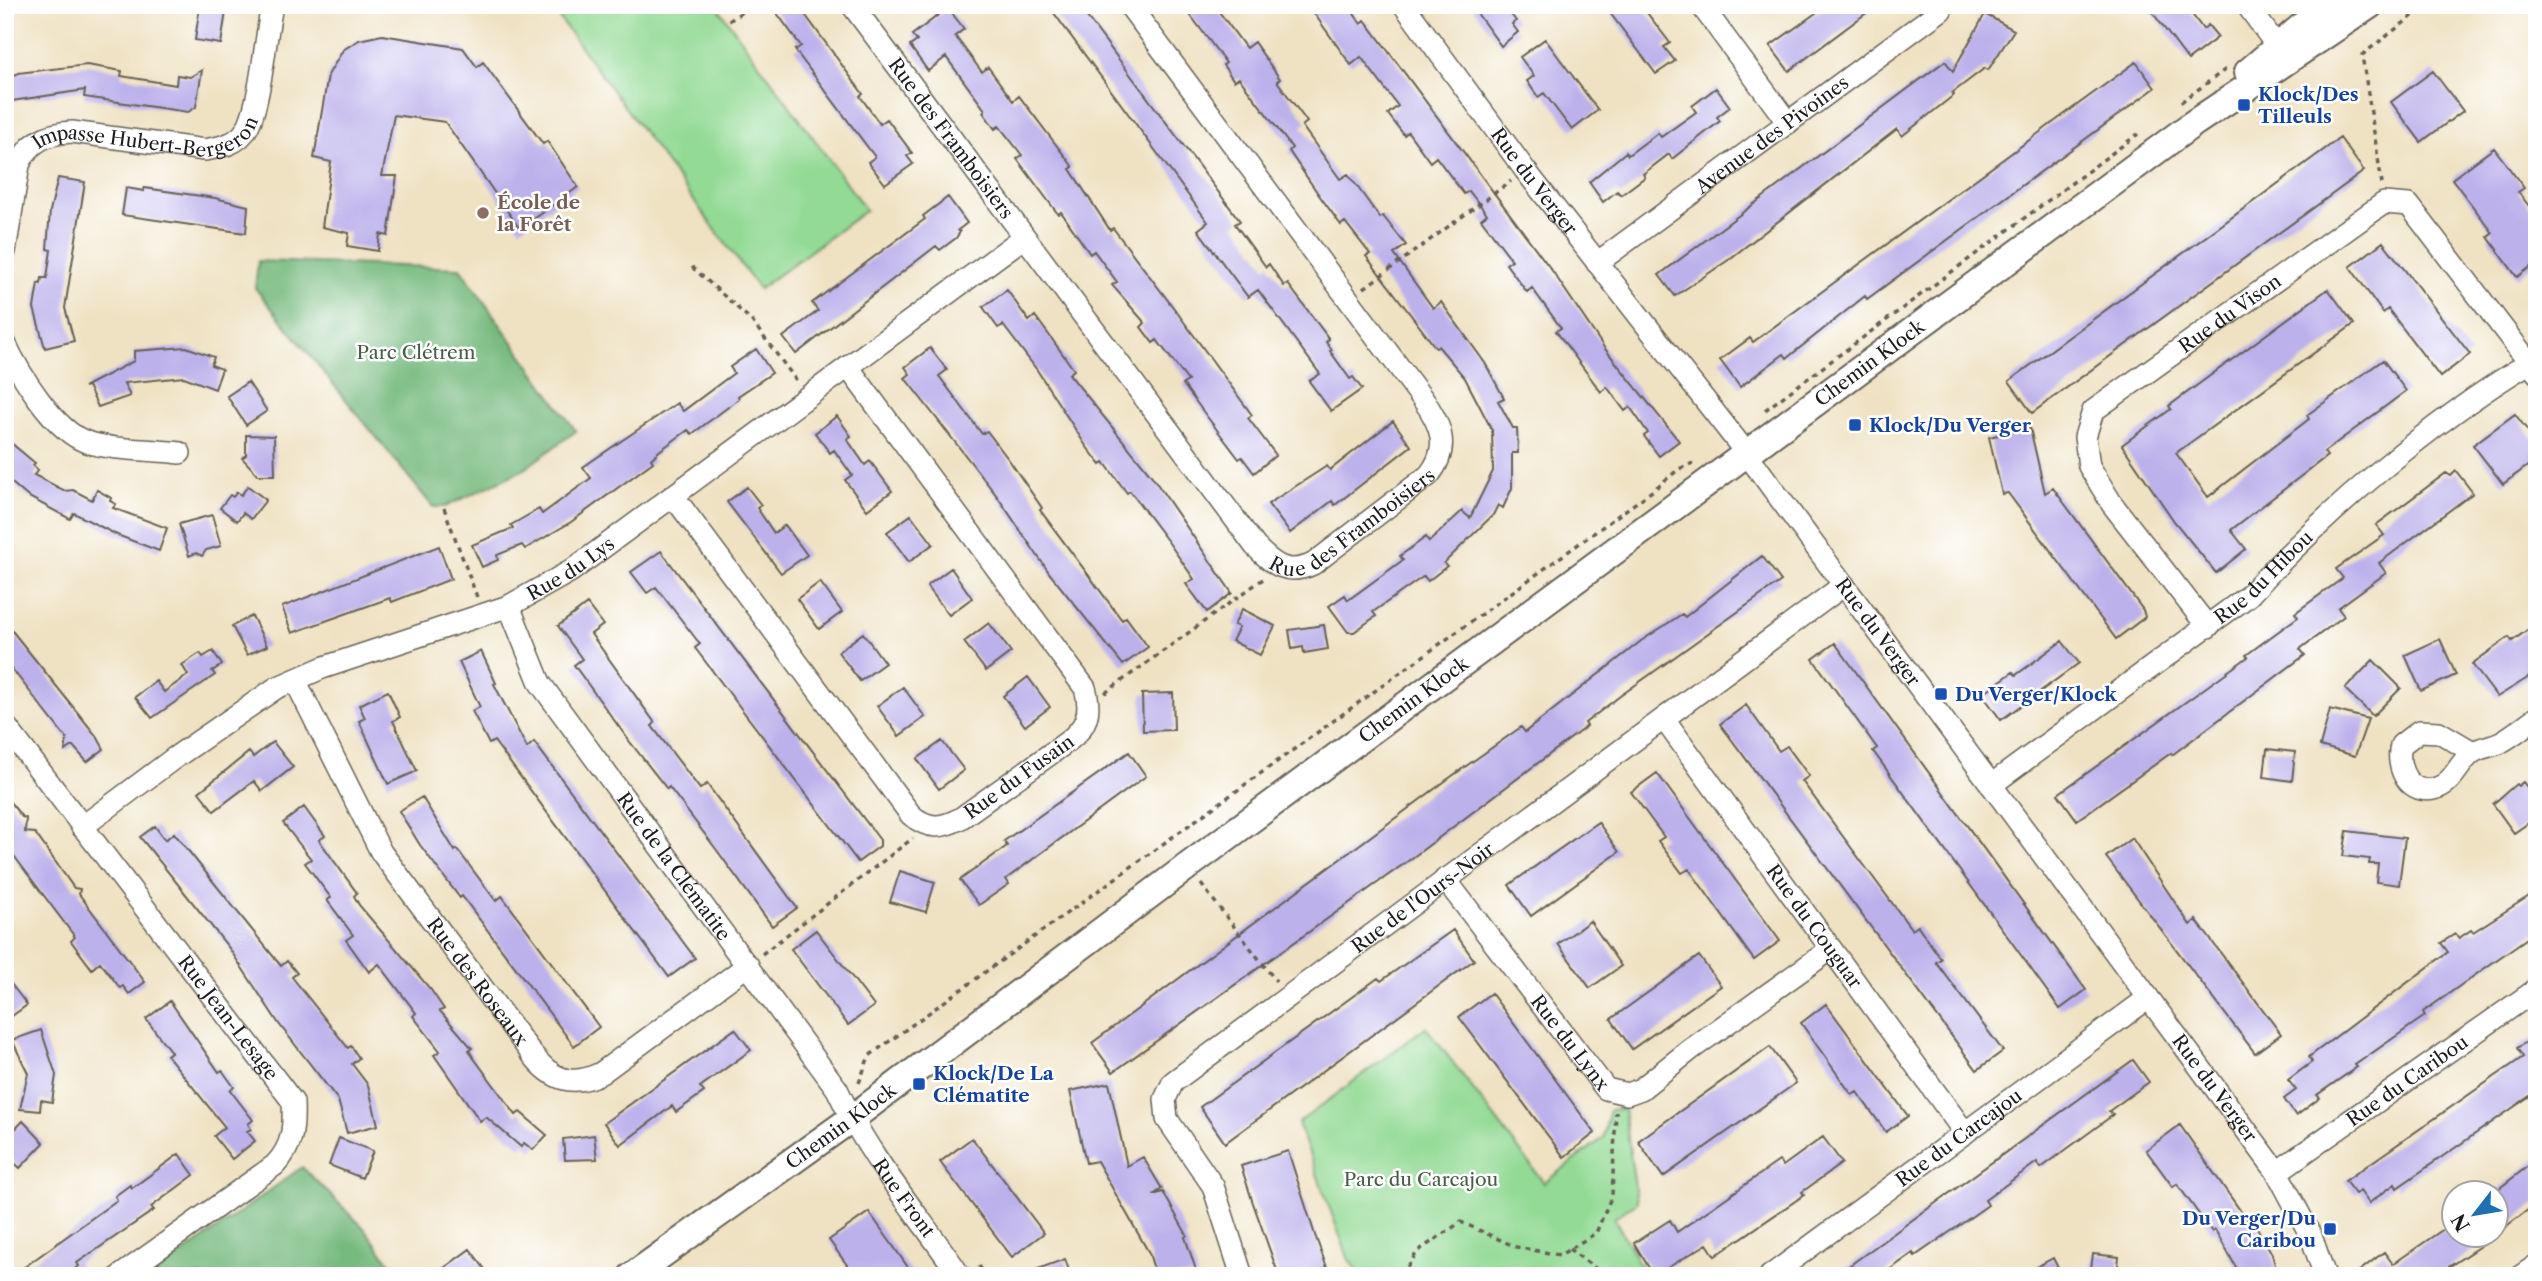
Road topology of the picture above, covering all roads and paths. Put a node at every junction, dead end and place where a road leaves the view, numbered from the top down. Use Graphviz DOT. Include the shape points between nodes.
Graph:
graph roads {
  1 [pos="271,5"];
  2 [pos="752,5"];
  3 [pos="852,5"];
  4 [pos="1129,5"];
  5 [pos="1404,5"];
  6 [pos="1701,5"];
  7 [pos="1943,5"];
  8 [pos="2247,5"];
  9 [pos="2327,5"];
  10 [pos="2370,5"];
  11 [pos="2427,5"];
  12 [pos="729,21"];
  13 [pos="2283,53"];
  14 [pos="2234,63"];
  15 [pos="2186,114"];
  16 [pos="1788,123"];
  17 [pos="2144,129"];
  18 [pos="1525,170"];
  19 [pos="2384,203"];
  20 [pos="1023,238"];
  21 [pos="5,251"];
  22 [pos="1597,263"];
  23 [pos="692,267"];
  24 [pos="1349,299"];
  25 [pos="5,343"];
  26 [pos="848,367"];
  27 [pos="2533,368"];
  28 [pos="808,396"];
  29 [pos="1761,414"];
  30 [pos="180,453"];
  31 [pos="1747,454"];
  32 [pos="1699,461"];
  33 [pos="674,497"];
  34 [pos="444,508"];
  35 [pos="1279,568"];
  36 [pos="1844,585"];
  37 [pos="479,603"];
  38 [pos="509,606"];
  39 [pos="2208,627"];
  40 [pos="295,681"];
  41 [pos="1089,703"];
  42 [pos="2537,717"];
  43 [pos="1664,719"];
  44 [pos="5,725"];
  45 [pos="2473,752"];
  46 [pos="1991,785"];
  47 [pos="924,825"];
  48 [pos="82,827"];
  49 [pos="1188,866"];
  50 [pos="1445,879"];
  51 [pos="1831,948"];
  52 [pos="748,965"];
  53 [pos="2537,989"];
  54 [pos="1287,996"];
  55 [pos="2147,999"];
  56 [pos="859,1083"];
  57 [pos="1617,1092"];
  58 [pos="851,1119"];
  59 [pos="1965,1133"];
  60 [pos="2277,1172"];
  61 [pos="1569,1249"];
  62 [pos="2537,1265"];
  63 [pos="120,1276"];
  64 [pos="632,1276"];
  65 [pos="960,1276"];
  66 [pos="1242,1276"];
  67 [pos="1404,1276"];
  68 [pos="1606,1276"];
  69 [pos="1770,1276"];
  70 [pos="2325,1276"];
  71 [pos="2521,1276"];
  1 -- 21 [label="street, Impasse Hubert-Bergeron" via="253,110 247,129 237,140 205,150 72,132 38,140 24,152 19,165"];
  2 -- 12 [label="path"];
  3 -- 20 [label="street, Rue des Framboisiers"];
  4 -- 24 [label="street, Rue des Framboisiers"];
  5 -- 18 [label="street, Rue du Verger"];
  6 -- 16 [label="street"];
  7 -- 16 [label="street, Avenue des Pivoines"];
  8 -- 13 [label="street"];
  9 -- 13 [label="main road, Chemin Klock"];
  10 -- 13 [label="main road, Chemin Klock"];
  11 -- 19 [label="path" via="2362,55"];
  13 -- 15 [label="main road, Chemin Klock"];
  14 -- 15 [label="path"];
  15 -- 31 [label="main road, Chemin Klock"];
  16 -- 22 [label="street, Avenue des Pivoines"];
  17 -- 29 [label="path"];
  18 -- 22 [label="street, Rue du Verger"];
  18 -- 24 [label="path"];
  19 -- 27 [label="street" via="2409,205"];
  19 -- 39 [label="street, Rue du Vison" via="2093,411 2085,437 2089,467 2112,504"];
  20 -- 26 [label="street, Rue du Lys"];
  20 -- 35 [label="street, Rue des Framboisiers" via="1255,546"];
  22 -- 31 [label="street, Rue du Verger"];
  23 -- 28 [label="path" via="751,320"];
  24 -- 35 [label="street, Rue des Framboisiers" via="1432,412 1443,450 1429,475 1313,564 1299,570"];
  25 -- 30 [label="street" via="57,421 74,436 89,443"];
  26 -- 28 [label="street, Rue du Lys"];
  26 -- 41 [label="street" via="1085,688"];
  27 -- 39 [label="street, Rue du Hibou" via="2373,476 2248,596"];
  28 -- 33 [label="street, Rue du Lys"];
  31 -- 36 [label="street, Rue du Verger"];
  31 -- 49 [label="main road, Chemin Klock"];
  32 -- 56 [label="path" via="1679,469 869,1056"];
  33 -- 38 [label="street, Rue du Lys" via="580,565"];
  33 -- 47 [label="street" via="911,814"];
  34 -- 37 [label="path"];
  35 -- 41 [label="path"];
  36 -- 43 [label="street, Rue de l'Ours-Noir"];
  36 -- 46 [label="street, Rue du Verger"];
  38 -- 40 [label="street, Rue du Lys"];
  38 -- 52 [label="street, Rue de la Clématite" via="540,683"];
  39 -- 46 [label="street, Rue du Hibou"];
  40 -- 48 [label="street, Rue du Lys" via="256,699"];
  40 -- 52 [label="street, Rue des Roseaux" via="381,852 537,1061 555,1076 583,1082 601,1073"];
  41 -- 47 [label="street, Rue du Fusain" via="1083,727 1067,742 961,818 947,825"];
  42 -- 45 [label="street" via="2498,743"];
  43 -- 50 [label="street, Rue de l'Ours-Noir"];
  43 -- 51 [label="street, Rue du Couguar"];
  44 -- 48 [label="street, Rue Jean-Lesage"];
  46 -- 55 [label="street, Rue du Verger"];
  47 -- 52 [label="path" via="907,845"];
  48 -- 63 [label="street, Rue Jean-Lesage" via="293,1102 295,1128 288,1151 275,1165"];
  49 -- 54 [label="path"];
  49 -- 58 [label="main road, Chemin Klock"];
  50 -- 54 [label="street, Rue de l'Ours-Noir"];
  50 -- 57 [label="street, Rue du Lynx" via="1606,1089"];
  51 -- 57 [label="street, Rue du Lynx" via="1641,1089"];
  51 -- 59 [label="street, Rue du Couguar"];
  52 -- 58 [label="street, Rue de la Clématite" via="837,1088"];
  53 -- 60 [label="street, Rue du Caribou"];
  54 -- 66 [label="street, Rue de l'Ours-Noir" via="1173,1082 1165,1099 1167,1119 1213,1186"];
  55 -- 59 [label="street, Rue du Carcajou"];
  55 -- 60 [label="street, Rue du Verger"];
  57 -- 61 [label="path" via="1612,1195 1596,1233"];
  58 -- 64 [label="main road, Chemin Klock"];
  58 -- 65 [label="street, Rue Front"];
  59 -- 69 [label="street, Rue du Carcajou"];
  60 -- 70 [label="street, Rue du Verger"];
  61 -- 67 [label="path" via="1560,1255 1516,1247 1461,1222 1418,1251"];
  61 -- 68 [label="path"];
  62 -- 71 [label="street"];
}
